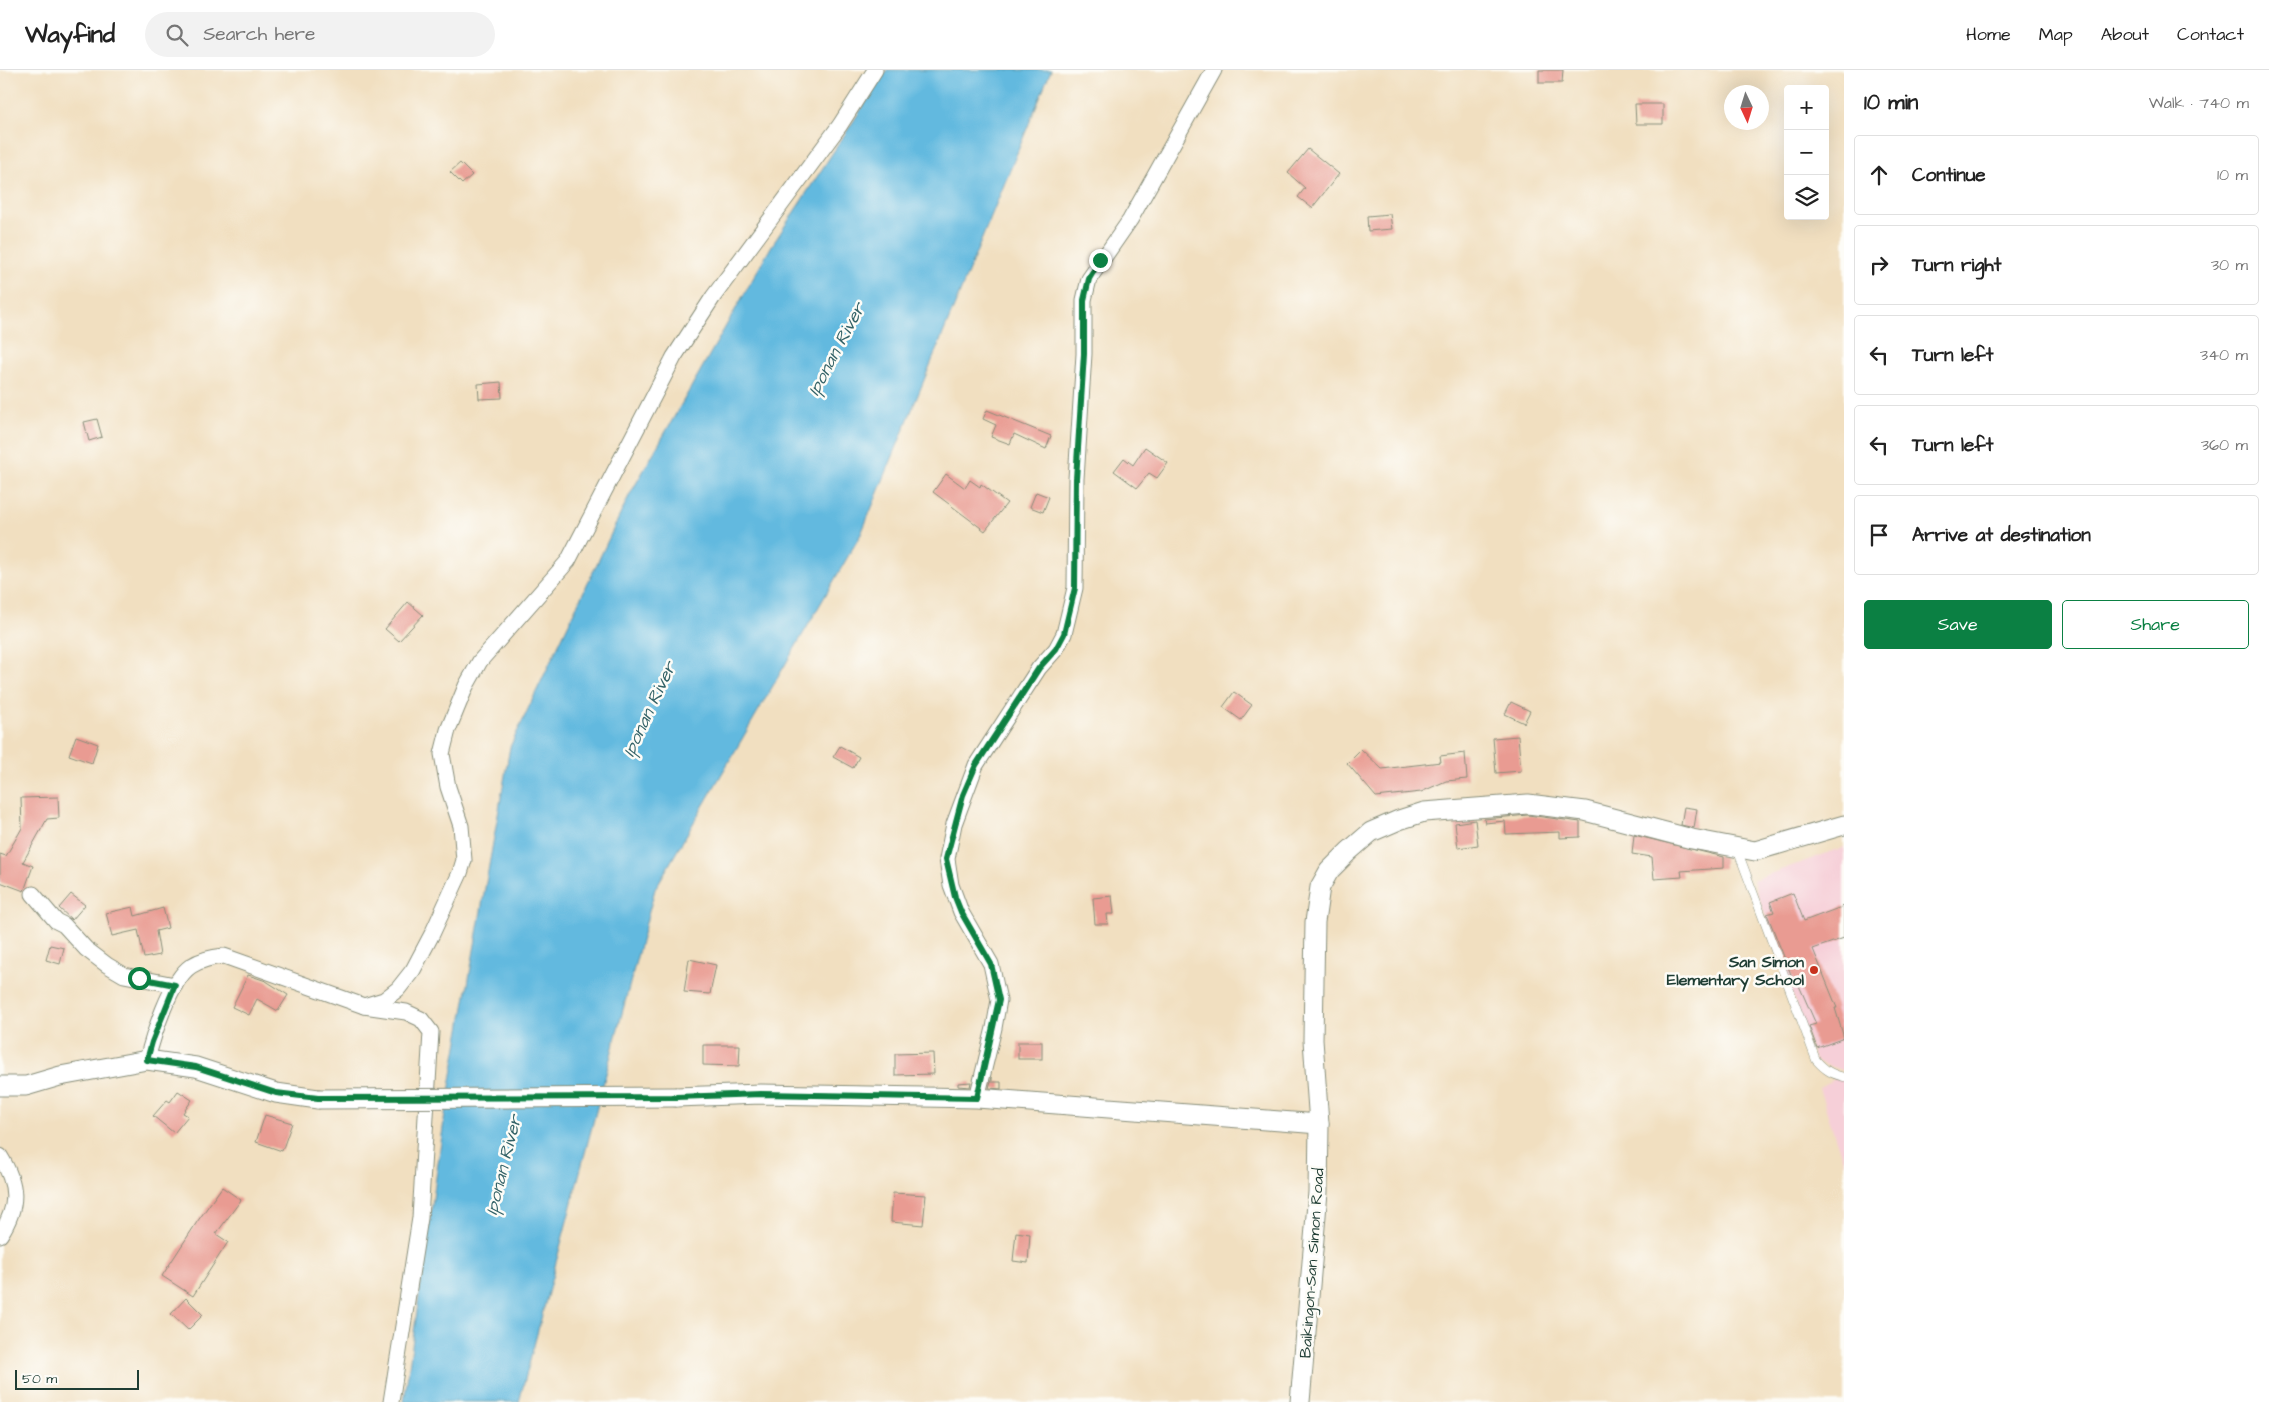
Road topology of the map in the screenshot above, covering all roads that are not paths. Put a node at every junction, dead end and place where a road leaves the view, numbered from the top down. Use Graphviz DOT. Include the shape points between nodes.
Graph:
graph roads {
  1 [pos="875,70"];
  2 [pos="1214,70"];
  3 [pos="1844,825"];
  4 [pos="1737,849"];
  5 [pos="33,894"];
  6 [pos="175,985"];
  7 [pos="364,1006"];
  8 [pos="147,1060"];
  9 [pos="1844,1077"];
  10 [pos="0,1086"];
  11 [pos="977,1098"];
  12 [pos="1319,1124"];
  13 [pos="0,1156"];
  14 [pos="0,1235"];
  15 [pos="391,1402"];
  16 [pos="1300,1402"];
  1 -- 7 [label="street" via="840,125 713,297 674,357 568,561 480,661 466,686 442,754 448,787 461,826 464,860 460,873 413,970 384,1000"];
  2 -- 11 [label="street" via="1130,220 1089,279 1084,300 1075,588 1064,634 976,765 954,824 946,859 951,885 961,912 991,964 999,1000"];
  3 -- 4 [label="street, Baikingon-San Simon Road" via="1768,849"];
  4 -- 9 [label="lane" via="1816,1060 1825,1070"];
  4 -- 12 [label="street, Baikingon-San Simon Road" via="1585,811 1528,804 1424,812 1371,832 1329,871 1320,887 1315,922 1313,1040"];
  5 -- 6 [label="street" via="56,921 107,965 124,975"];
  6 -- 7 [label="street" via="189,967 206,958 224,956"];
  6 -- 8 [label="street"];
  7 -- 15 [label="street" via="406,1012 421,1019 431,1032 420,1218"];
  8 -- 10 [label="street" via="60,1076 26,1086"];
  8 -- 11 [label="street, bridge" via="196,1067 276,1093 318,1098 761,1094"];
  11 -- 12 [label="street"];
  12 -- 16 [label="street, Baikingon-San Simon Road" via="1318,1192"];
  13 -- 14 [label="street" via="15,1194 10,1220"];
}
